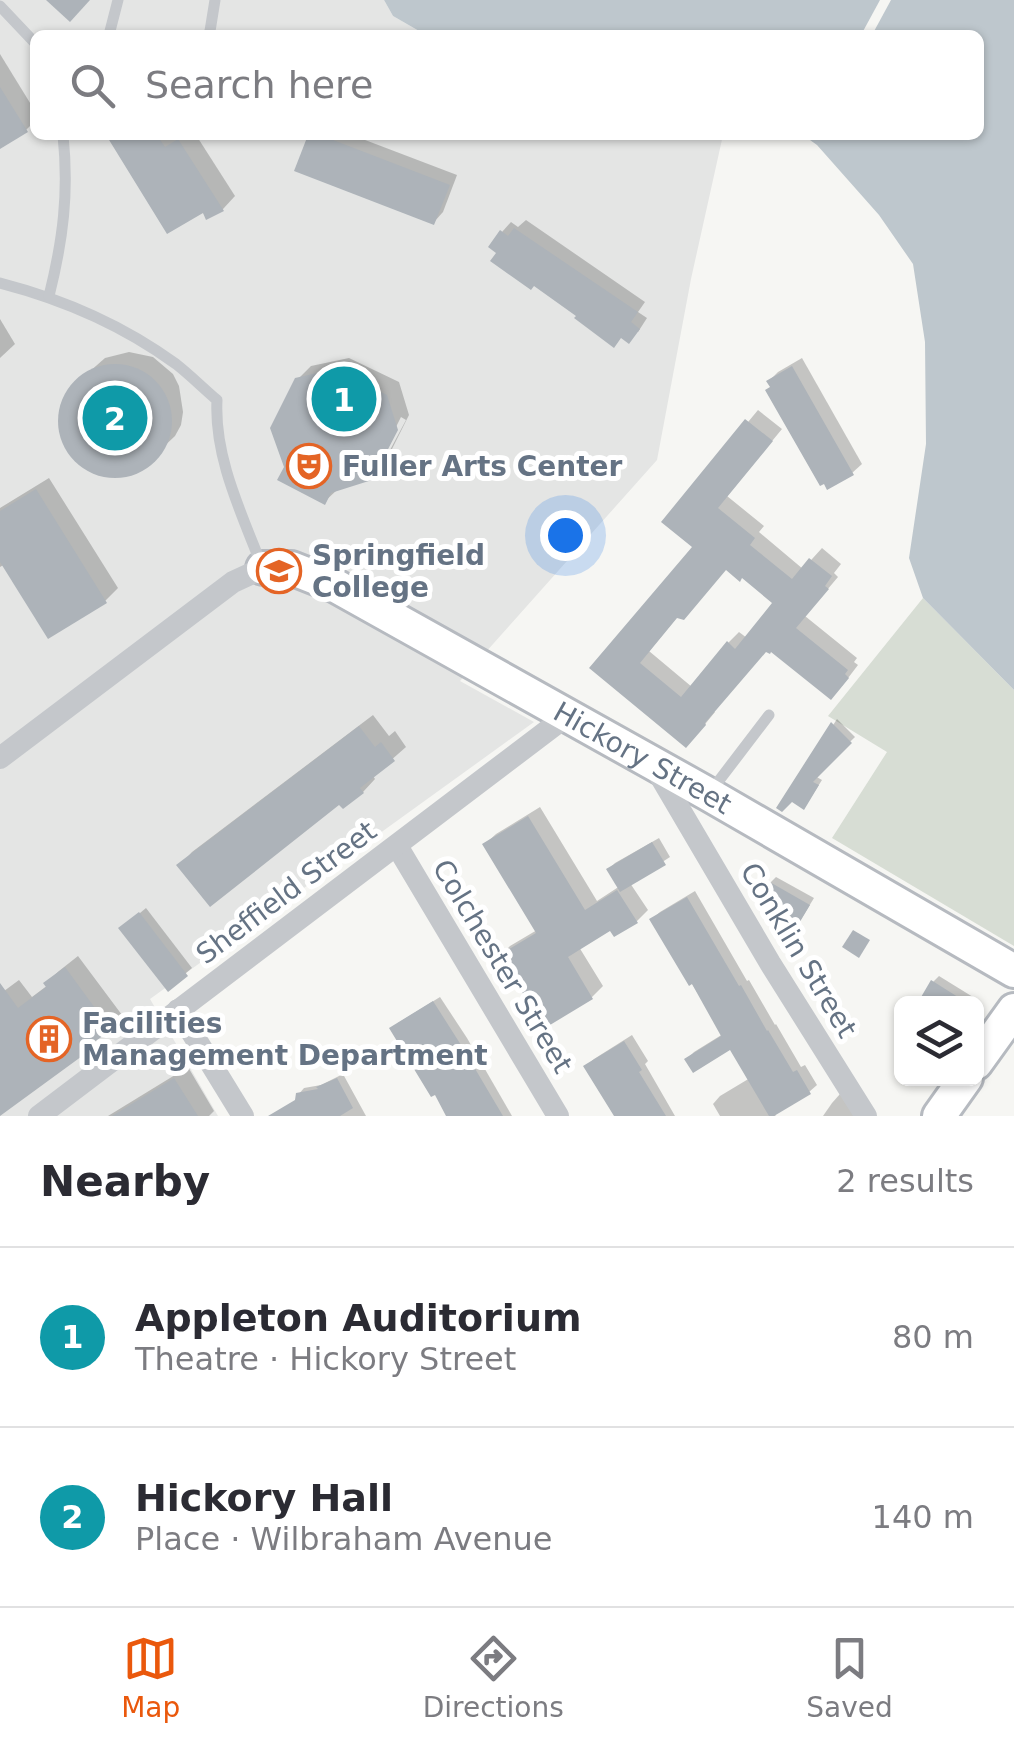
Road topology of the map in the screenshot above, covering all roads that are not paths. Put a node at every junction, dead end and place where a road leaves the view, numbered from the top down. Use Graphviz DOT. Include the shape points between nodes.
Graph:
graph roads {
  1 [pos="118,0"];
  2 [pos="214,0"];
  3 [pos="0,6"];
  4 [pos="112,30"];
  5 [pos="210,30"];
  6 [pos="30,38"];
  7 [pos="62,140"];
  8 [pos="0,283"];
  9 [pos="49,296"];
  10 [pos="263,568"];
  11 [pos="568,715"];
  12 [pos="769,715"];
  13 [pos="0,758"];
  14 [pos="652,763"];
  15 [pos="708,794"];
  16 [pos="397,846"];
  17 [pos="1014,970"];
  18 [pos="178,1010"];
  19 [pos="1014,1010"];
  20 [pos="984,1052"];
  21 [pos="960,1086"];
  22 [pos="39,1116"];
  23 [pos="244,1116"];
  24 [pos="558,1116"];
  25 [pos="866,1116"];
  26 [pos="939,1116"];
  1 -- 4 [label="lane"];
  2 -- 5 [label="lane"];
  3 -- 6 [label="lane"];
  7 -- 9 [label="lane" via="66,204"];
  8 -- 9 [label="lane"];
  9 -- 10 [label="lane" via="137,339 217,400 224,460"];
  10 -- 11 [label="street, Hickory Street" via="312,574"];
  10 -- 13 [label="street" via="232,582"];
  11 -- 14 [label="street, Hickory Street"];
  11 -- 16 [label="street, Sheffield Street"];
  12 -- 15 [label="lane"];
  14 -- 15 [label="street, Hickory Street"];
  14 -- 25 [label="street, Conklin Street"];
  15 -- 17 [label="street, Hickory Street"];
  16 -- 18 [label="street, Sheffield Street"];
  16 -- 24 [label="street, Colchester Street"];
  18 -- 22 [label="street, Sheffield Street"];
  18 -- 23 [label="street"];
  19 -- 20 [label="street"];
  21 -- 26 [label="street"];
}
